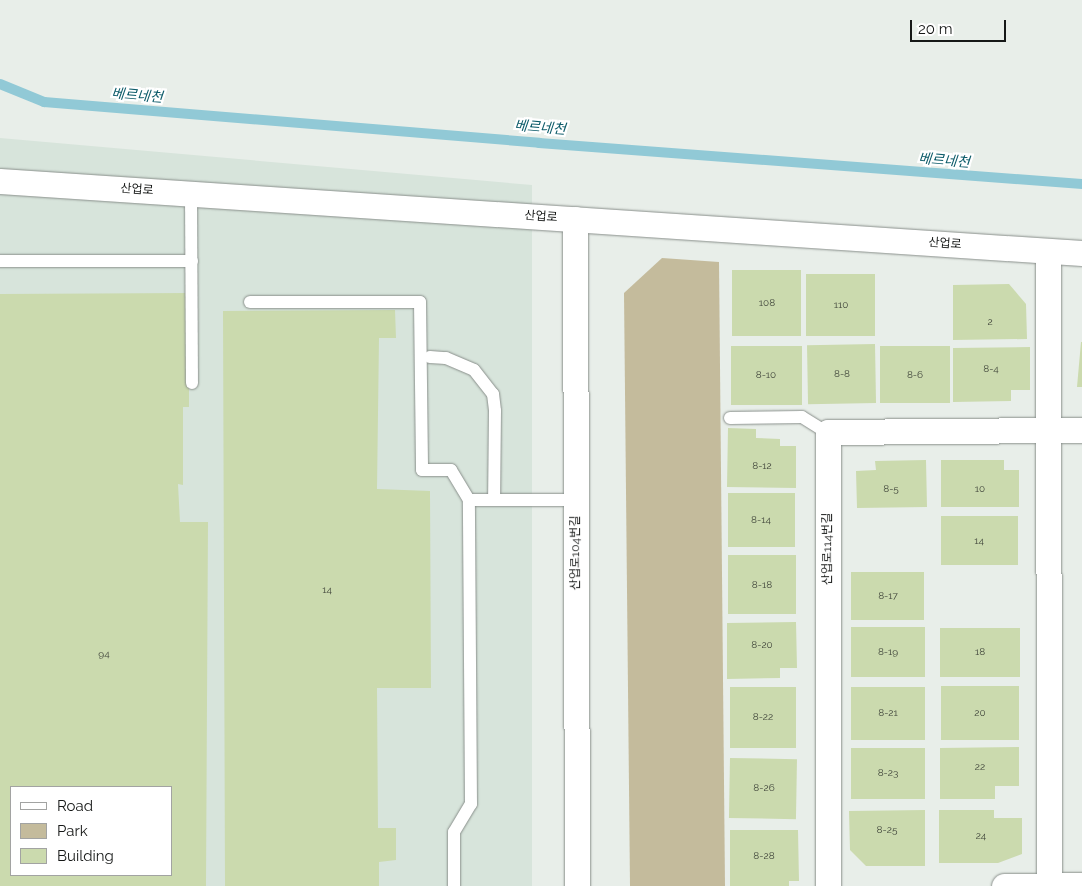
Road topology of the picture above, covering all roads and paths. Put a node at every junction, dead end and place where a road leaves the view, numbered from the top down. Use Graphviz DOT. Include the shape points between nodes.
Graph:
graph roads {
  1 [pos="0,181"];
  2 [pos="191,193"];
  3 [pos="576,219"];
  4 [pos="1048,250"];
  5 [pos="1082,253"];
  6 [pos="0,261"];
  7 [pos="192,261"];
  8 [pos="250,302"];
  9 [pos="430,357"];
  10 [pos="192,384"];
  11 [pos="730,418"];
  12 [pos="1048,430"];
  13 [pos="1082,430"];
  14 [pos="828,433"];
  15 [pos="469,500"];
  16 [pos="494,500"];
  17 [pos="576,500"];
  18 [pos="1049,885"];
  19 [pos="1082,885"];
  20 [pos="454,886"];
  21 [pos="577,886"];
  22 [pos="828,886"];
  23 [pos="1004,886"];
  1 -- 2 [label="street, 산업로"];
  2 -- 3 [label="street, 산업로"];
  2 -- 7 [label="lane"];
  3 -- 4 [label="street, 산업로"];
  3 -- 17 [label="street, 산업로104번길"];
  4 -- 5 [label="street, 산업로"];
  4 -- 12 [label="street"];
  6 -- 7 [label="lane"];
  7 -- 10 [label="lane"];
  8 -- 15 [label="lane" via="420,302 422,470 451,470"];
  9 -- 16 [label="lane" via="446,358 474,370 492,394 495,411"];
  11 -- 14 [label="lane" via="802,417"];
  12 -- 13 [label="street"];
  12 -- 14 [label="street"];
  12 -- 18 [label="street"];
  14 -- 22 [label="street, 산업로114번길"];
  15 -- 16 [label="lane"];
  15 -- 20 [label="lane" via="471,804 454,832"];
  16 -- 17 [label="lane"];
  17 -- 21 [label="street, 산업로104번길"];
  18 -- 19 [label="street"];
  18 -- 23 [label="street"];
}
